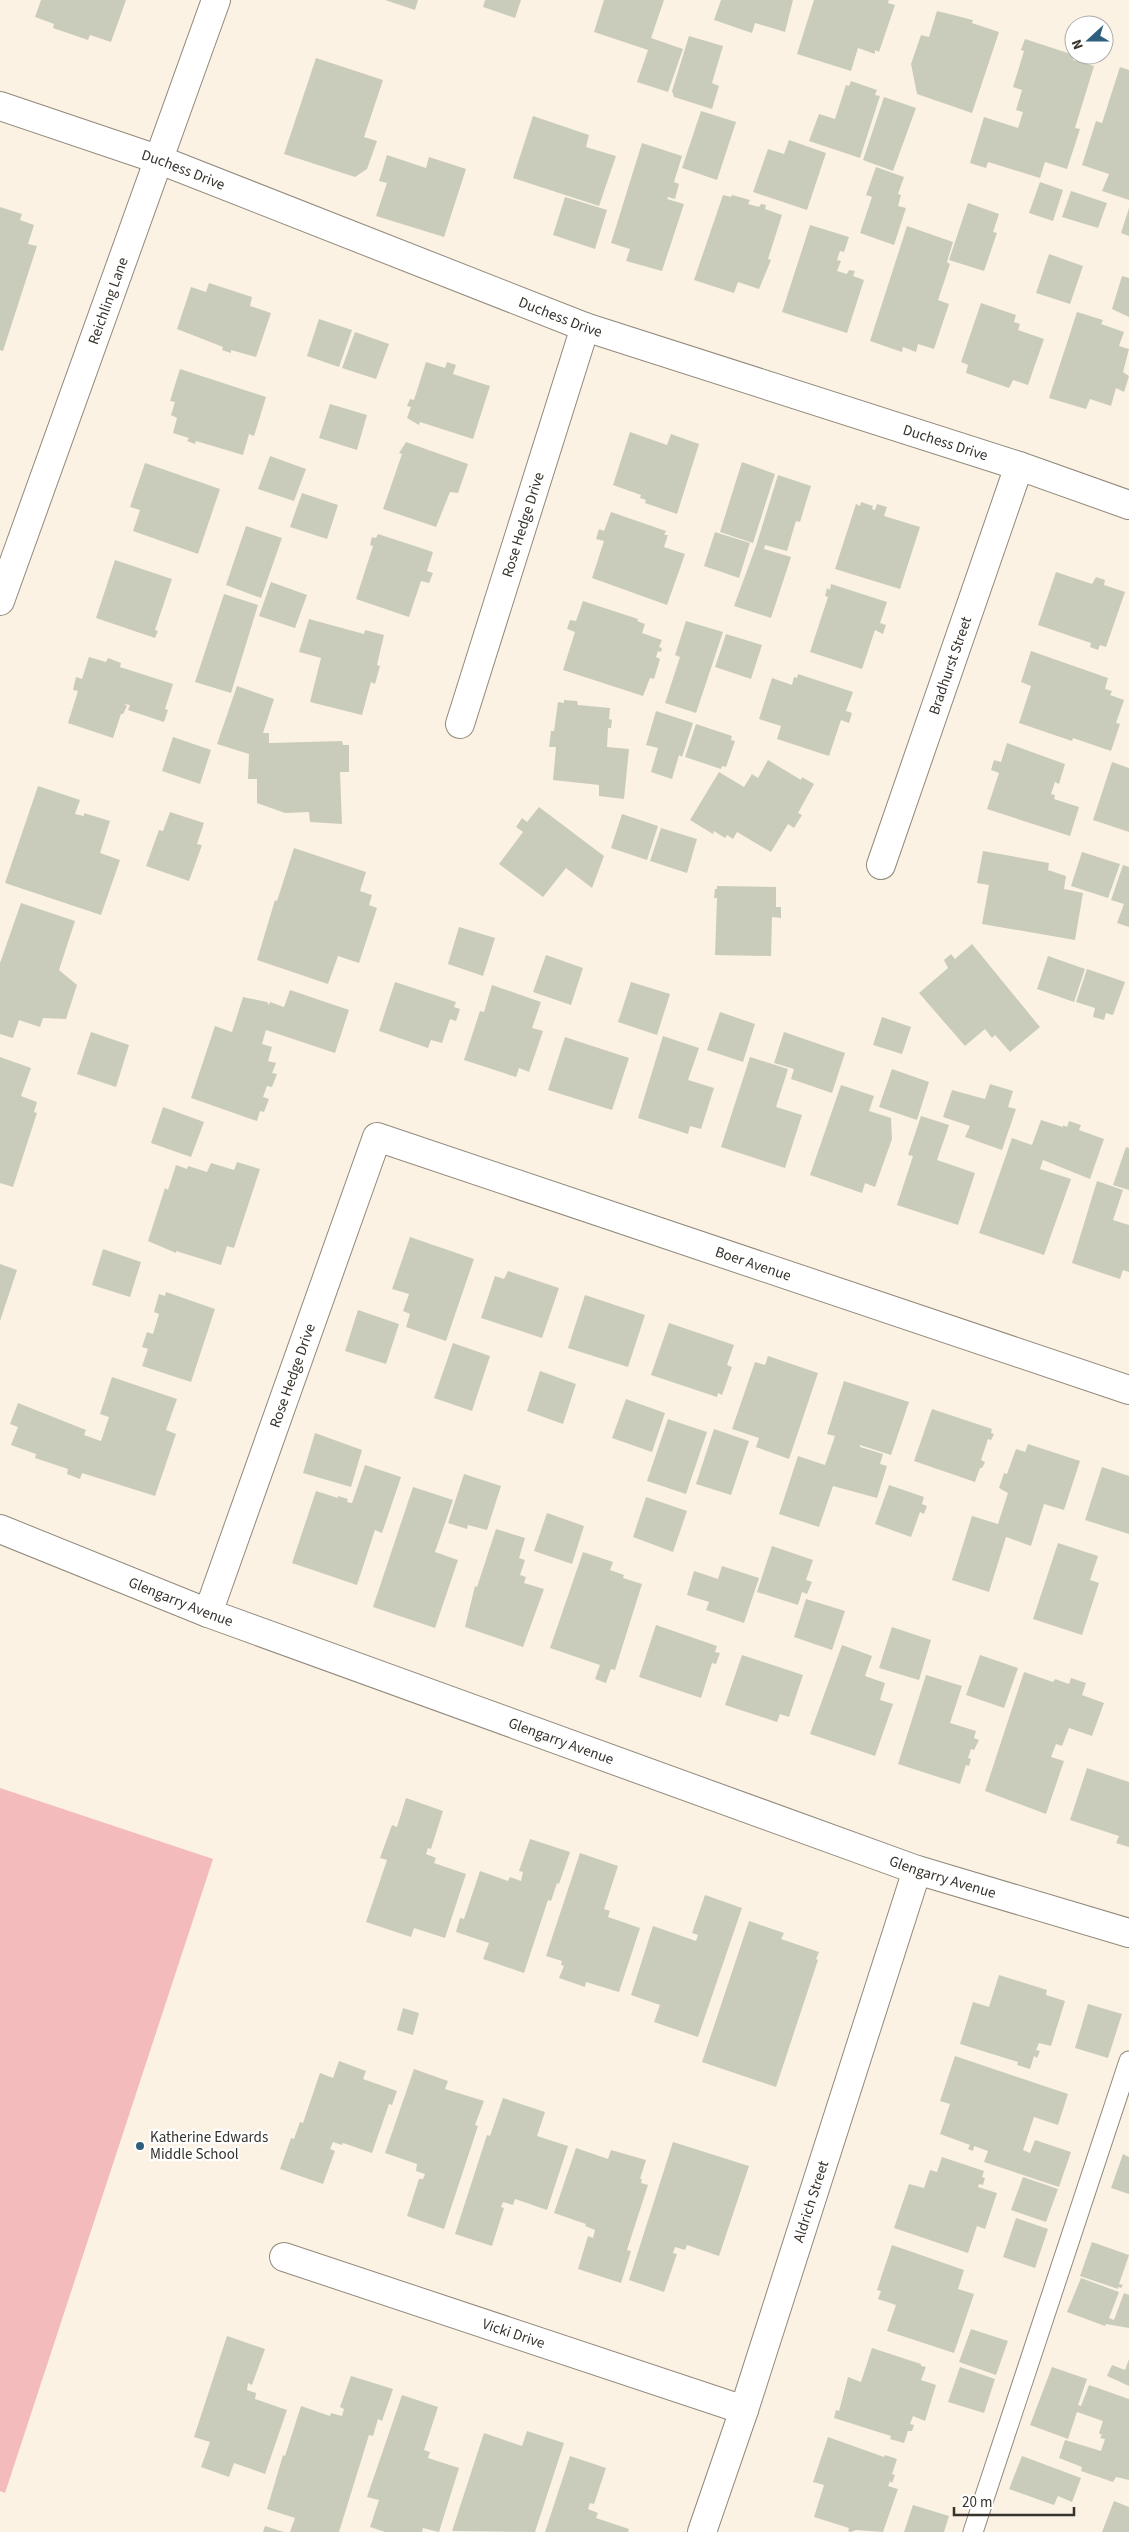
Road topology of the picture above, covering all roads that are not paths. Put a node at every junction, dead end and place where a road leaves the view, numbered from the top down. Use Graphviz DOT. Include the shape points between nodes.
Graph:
graph roads {
  1 [pos="216,0"];
  2 [pos="0,106"];
  3 [pos="160,160"];
  4 [pos="585,327"];
  5 [pos="1018,466"];
  6 [pos="1129,506"];
  7 [pos="0,601"];
  8 [pos="460,724"];
  9 [pos="881,865"];
  10 [pos="377,1137"];
  11 [pos="1129,1390"];
  12 [pos="0,1529"];
  13 [pos="208,1613"];
  14 [pos="917,1870"];
  15 [pos="1129,1933"];
  16 [pos="1129,2061"];
  17 [pos="284,2257"];
  18 [pos="744,2410"];
  19 [pos="702,2532"];
  20 [pos="972,2532"];
  1 -- 3 [label="street, Reichling Lane"];
  2 -- 3 [label="street, Duchess Drive"];
  3 -- 4 [label="street, Duchess Drive"];
  3 -- 7 [label="street, Reichling Lane"];
  4 -- 5 [label="street, Duchess Drive"];
  4 -- 8 [label="street, Rose Hedge Drive"];
  5 -- 6 [label="street, Duchess Drive"];
  5 -- 9 [label="street, Bradhurst Street"];
  10 -- 11 [label="street, Boer Avenue"];
  10 -- 13 [label="street, Rose Hedge Drive"];
  12 -- 13 [label="street, Glengarry Avenue"];
  13 -- 14 [label="street, Glengarry Avenue"];
  14 -- 15 [label="street, Glengarry Avenue"];
  14 -- 18 [label="street, Aldrich Street"];
  16 -- 20 [label="lane"];
  17 -- 18 [label="street, Vicki Drive"];
  18 -- 19 [label="street, Aldrich Street"];
}
